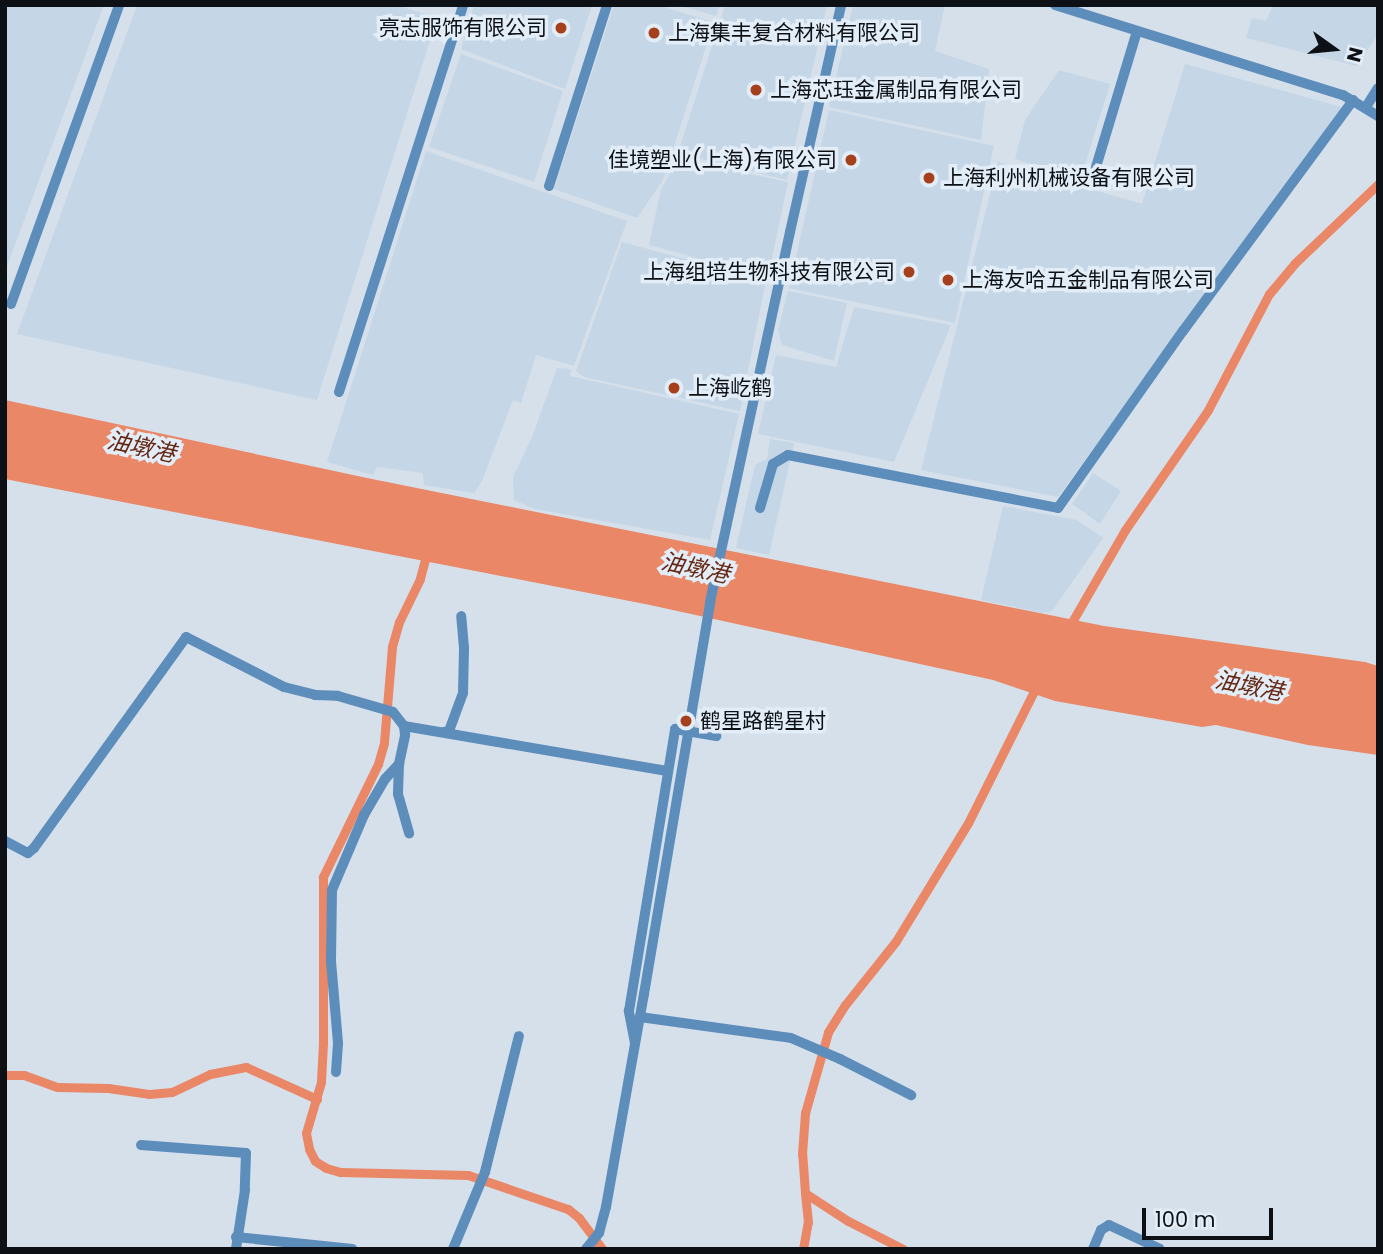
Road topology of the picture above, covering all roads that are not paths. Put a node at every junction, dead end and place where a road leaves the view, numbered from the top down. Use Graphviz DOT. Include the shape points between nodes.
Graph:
graph roads {
  1 [pos="119,5"];
  2 [pos="463,5"];
  3 [pos="607,5"];
  4 [pos="841,5"];
  5 [pos="1055,5"];
  6 [pos="1137,31"];
  7 [pos="1378,89"];
  8 [pos="1353,100"];
  9 [pos="1366,107"];
  10 [pos="1378,116"];
  11 [pos="1096,167"];
  12 [pos="549,186"];
  13 [pos="11,304"];
  14 [pos="339,392"];
  15 [pos="760,508"];
  16 [pos="461,616"];
  17 [pos="404,726"];
  18 [pos="444,732"];
  19 [pos="716,736"];
  20 [pos="399,764"];
  21 [pos="667,771"];
  22 [pos="409,833"];
  23 [pos="5,841"];
  24 [pos="640,1017"];
  25 [pos="519,1036"];
  26 [pos="635,1043"];
  27 [pos="335,1072"];
  28 [pos="911,1095"];
  29 [pos="141,1145"];
  30 [pos="236,1243"];
  31 [pos="587,1248"];
  32 [pos="352,1249"];
  33 [pos="453,1249"];
  34 [pos="1093,1249"];
  35 [pos="1160,1249"];
  1 -- 13 [label="street"];
  2 -- 14 [label="street"];
  3 -- 12 [label="street"];
  4 -- 24 [label="street, bridge" via="710,603"];
  5 -- 6 [label="street"];
  6 -- 8 [label="street"];
  6 -- 11 [label="street"];
  7 -- 9 [label="street"];
  8 -- 9 [label="street"];
  8 -- 15 [label="street" via="1058,508 788,455 772,464"];
  9 -- 10 [label="street"];
  16 -- 18 [label="street" via="463,693 449,731"];
  17 -- 18 [label="street"];
  17 -- 20 [label="street"];
  17 -- 23 [label="street" via="393,712 284,687 186,637 34,848 28,853"];
  18 -- 21 [label="street"];
  19 -- 21 [label="street" via="675,729"];
  20 -- 22 [label="street" via="398,794"];
  20 -- 27 [label="street" via="364,815 332,890"];
  21 -- 26 [label="street" via="629,1011"];
  24 -- 26 [label="street"];
  24 -- 28 [label="street" via="754,1031 803,1043"];
  25 -- 33 [label="street" via="480,1189"];
  26 -- 31 [label="street" via="606,1207 598,1233"];
  29 -- 30 [label="street" via="246,1153"];
  30 -- 32 [label="street"];
  34 -- 35 [label="street" via="1101,1230 1109,1225"];
}
